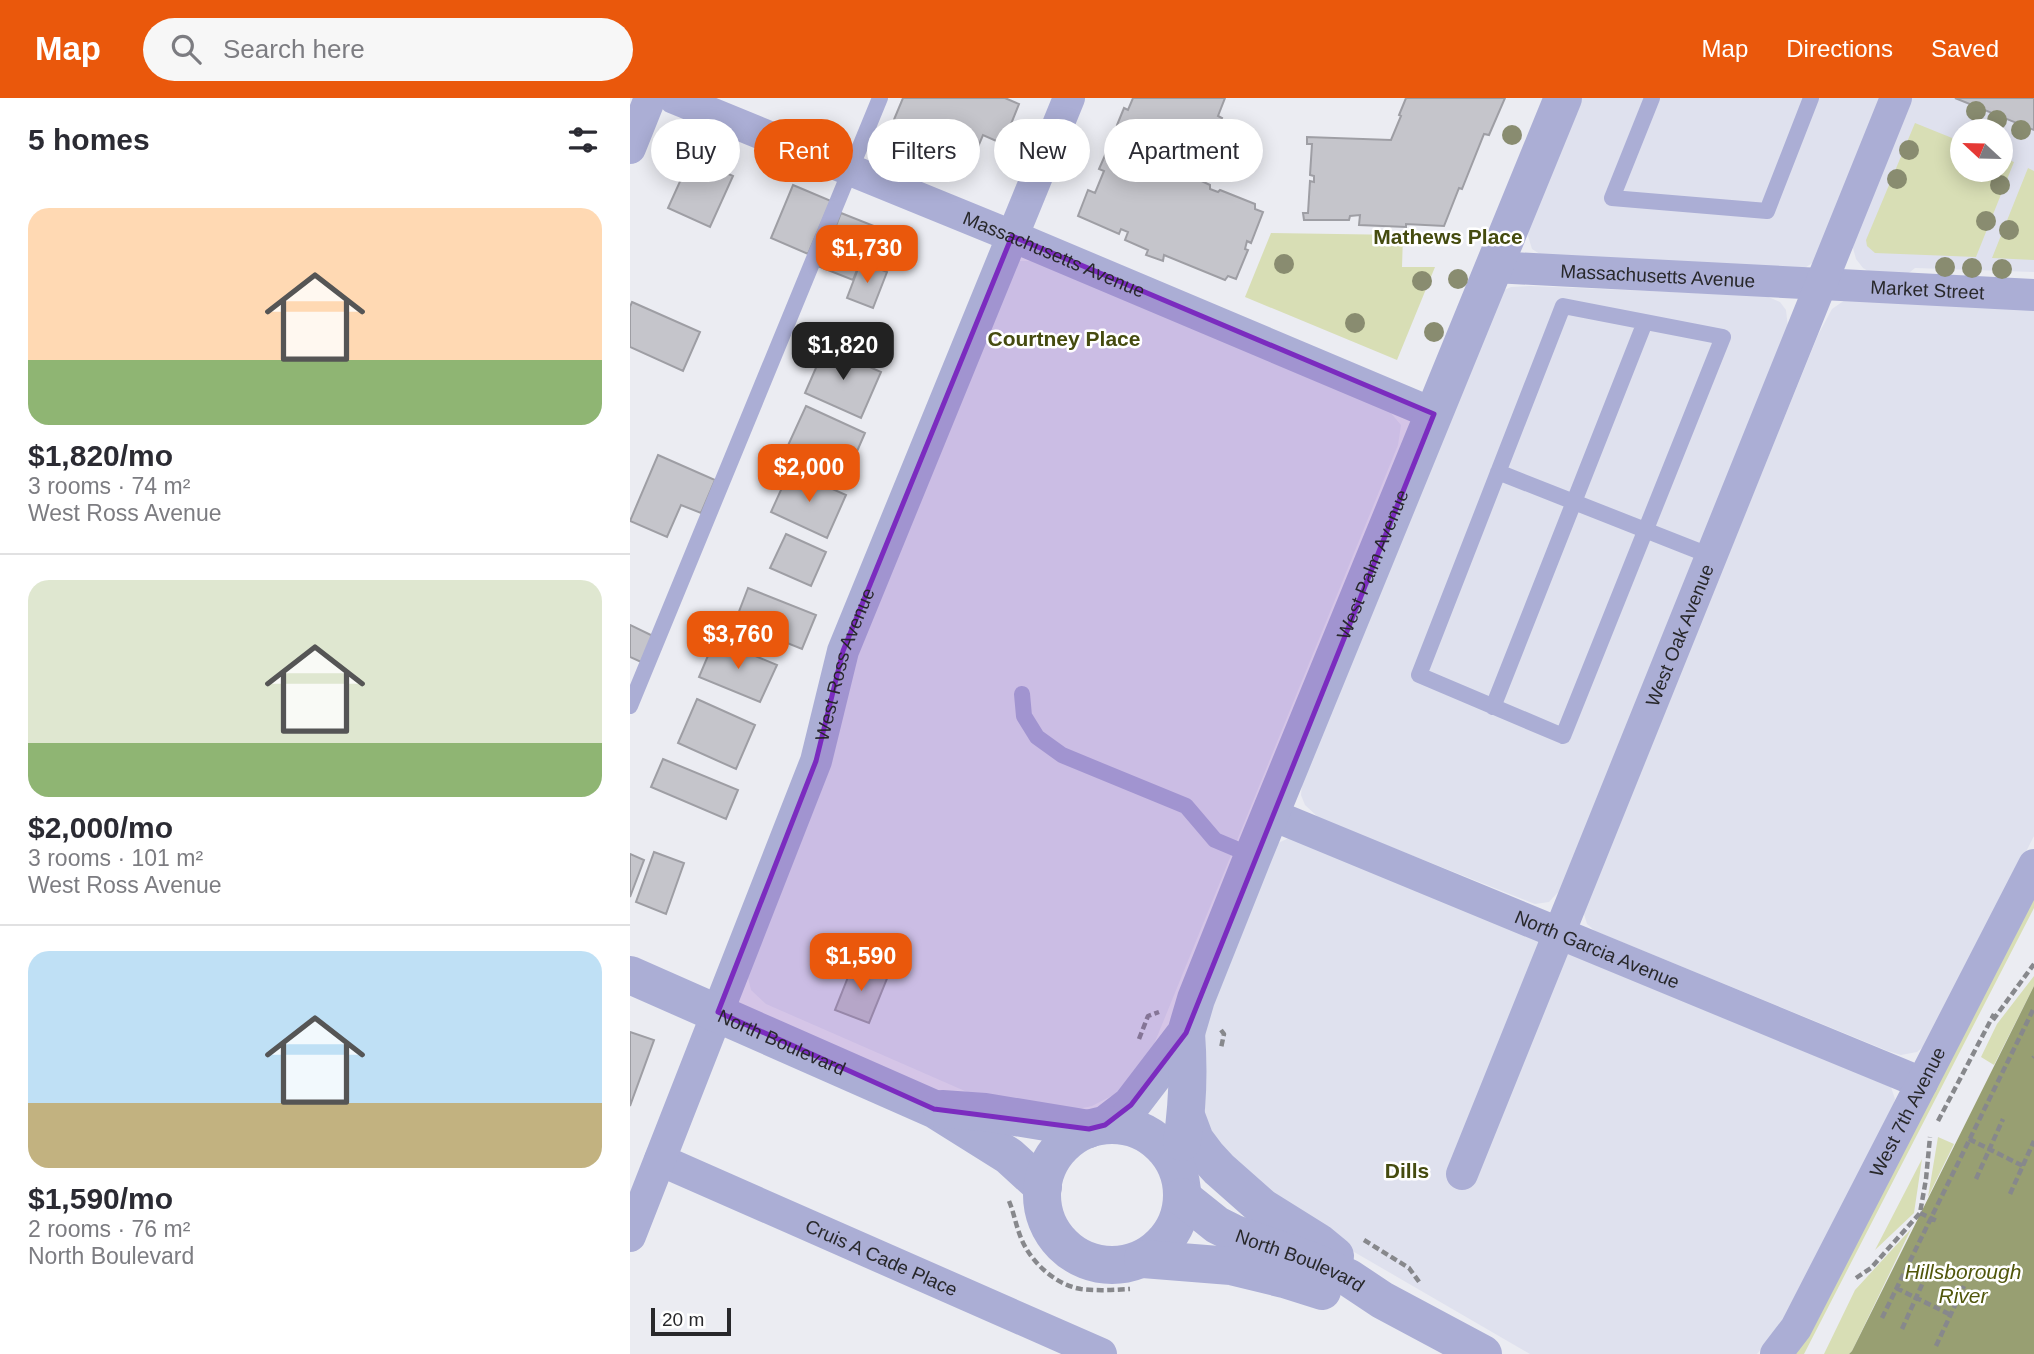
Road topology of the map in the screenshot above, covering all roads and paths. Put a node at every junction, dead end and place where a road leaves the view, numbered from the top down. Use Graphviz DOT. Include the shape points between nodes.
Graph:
graph roads {
  1 [pos="650,98"];
  2 [pos="674,98"];
  3 [pos="880,98"];
  4 [pos="1069,98"];
  5 [pos="1563,98"];
  6 [pos="1652,98"];
  7 [pos="1811,98"];
  8 [pos="1896,98"];
  9 [pos="754,131"];
  10 [pos="630,148"];
  11 [pos="853,163"];
  12 [pos="853,171"];
  13 [pos="845,182"];
  14 [pos="1012,236"];
  15 [pos="1494,267"];
  16 [pos="1822,283"];
  17 [pos="2034,295"];
  18 [pos="1644,322"];
  19 [pos="1434,414"];
  20 [pos="1498,472"];
  21 [pos="1574,502"];
  22 [pos="1645,530"];
  23 [pos="1711,556"];
  24 [pos="1022,695"];
  25 [pos="630,706"];
  26 [pos="1493,706"];
  27 [pos="1270,814"];
  28 [pos="1253,856"];
  29 [pos="2034,866"];
  30 [pos="1559,933"];
  31 [pos="2034,964"];
  32 [pos="630,975"];
  33 [pos="2034,1008"];
  34 [pos="718,1012"];
  35 [pos="1148,1016"];
  36 [pos="2032,1016"];
  37 [pos="1986,1029"];
  38 [pos="1186,1033"];
  39 [pos="1224,1034"];
  40 [pos="1136,1045"];
  41 [pos="1219,1058"];
  42 [pos="1922,1083"];
  43 [pos="934,1108"];
  44 [pos="1186,1116"];
  45 [pos="2003,1119"];
  46 [pos="1097,1127"];
  47 [pos="1930,1137"];
  48 [pos="1969,1139"];
  49 [pos="2034,1141"];
  50 [pos="660,1160"];
  51 [pos="2023,1166"];
  52 [pos="1462,1174"];
  53 [pos="1976,1179"];
  54 [pos="639,1185"];
  55 [pos="1181,1187"];
  56 [pos="1025,1192"];
  57 [pos="2010,1194"];
  58 [pos="1920,1213"];
  59 [pos="1937,1221"];
  60 [pos="1353,1234"];
  61 [pos="630,1236"];
  62 [pos="1409,1268"];
  63 [pos="1929,1269"];
  64 [pos="1139,1274"];
  65 [pos="1852,1281"];
  66 [pos="1964,1286"];
  67 [pos="1896,1288"];
  68 [pos="1382,1300"];
  69 [pos="1951,1315"];
  70 [pos="1882,1318"];
  71 [pos="1902,1329"];
  72 [pos="1936,1346"];
  73 [pos="1101,1354"];
  74 [pos="1483,1354"];
  75 [pos="1776,1354"];
  1 -- 10 [label="street"];
  2 -- 9 [label="street, Massachusetts Avenue"];
  3 -- 11 [label="lane"];
  4 -- 14 [label="street, West Ross Avenue"];
  5 -- 15 [label="street, West Palm Avenue"];
  6 -- 7 [label="lane" via="1612,198 1767,211"];
  8 -- 16 [label="street, West Oak Avenue"];
  12 -- 14 [label="street, Massachusetts Avenue"];
  13 -- 25 [label="lane"];
  14 -- 19 [label="street, Massachusetts Avenue"];
  14 -- 34 [label="street, West Ross Avenue" via="843,651 816,761"];
  15 -- 16 [label="street, Massachusetts Avenue"];
  15 -- 19 [label="street, West Palm Avenue"];
  16 -- 17 [label="street, Market Street"];
  16 -- 23 [label="street, West Oak Avenue"];
  18 -- 20 [label="lane" via="1563,306"];
  18 -- 21 [label="lane"];
  18 -- 22 [label="lane" via="1723,337"];
  19 -- 27 [label="street, West Palm Avenue"];
  20 -- 21 [label="lane"];
  20 -- 26 [label="lane" via="1419,675"];
  21 -- 22 [label="lane"];
  21 -- 26 [label="lane"];
  22 -- 23 [label="lane"];
  22 -- 26 [label="lane" via="1563,736"];
  23 -- 30 [label="street, West Oak Avenue"];
  24 -- 28 [label="lane" via="1024,716 1037,737 1062,755 1186,806 1215,840"];
  27 -- 28 [label="street, West Palm Avenue"];
  27 -- 30 [label="street, North Garcia Avenue"];
  28 -- 38 [label="street, West Palm Avenue"];
  29 -- 42 [label="street, West 7th Avenue"];
  30 -- 42 [label="street, North Garcia Avenue"];
  30 -- 52 [label="street, West Oak Avenue"];
  31 -- 37 [label="path"];
  32 -- 34 [label="street, North Boulevard"];
  33 -- 36 [label="path"];
  34 -- 43 [label="street, North Boulevard"];
  34 -- 50 [label="street, West Ross Avenue"];
  35 -- 40 [label="path"];
  36 -- 48 [label="path"];
  38 -- 44 [label="street, West Palm Avenue"];
  38 -- 46 [label="street, West Palm Avenue" via="1131,1105"];
  39 -- 41 [label="path"];
  42 -- 75 [label="street, West 7th Avenue" via="1796,1328"];
  43 -- 46 [label="street, North Boulevard"];
  43 -- 56 [label="street, North Boulevard" via="1009,1156"];
  44 -- 55 [label="street, West Palm Avenue"];
  44 -- 68 [label="street" via="1195,1140 1219,1169 1262,1207 1318,1242"];
  45 -- 53 [label="path"];
  46 -- 55 [label="street" via="1121,1125 1159,1142 1173,1159"];
  46 -- 56 [label="street" via="1063,1146"];
  47 -- 58 [label="path"];
  48 -- 51 [label="path"];
  48 -- 67 [label="path"];
  49 -- 51 [label="path"];
  50 -- 54 [label="street, West Ross Avenue"];
  50 -- 73 [label="street, Cruis A Cade Place"];
  51 -- 57 [label="path"];
  54 -- 61 [label="street, West Ross Avenue"];
  55 -- 64 [label="street" via="1179,1216 1171,1234"];
  55 -- 68 [label="street, North Boulevard" via="1217,1225 1314,1262"];
  56 -- 64 [label="street" via="1043,1208 1063,1246 1080,1258 1122,1265"];
  56 -- 64 [label="path" via="1022,1240 1030,1255 1059,1280 1079,1289 1102,1290"];
  58 -- 59 [label="path"];
  58 -- 65 [label="path" via="1871,1268"];
  60 -- 62 [label="path"];
  63 -- 71 [label="path"];
  64 -- 68 [label="street, North Boulevard" via="1231,1266 1350,1298"];
  66 -- 69 [label="path"];
  67 -- 69 [label="path"];
  67 -- 70 [label="path"];
  68 -- 74 [label="street, North Boulevard"];
  69 -- 72 [label="path"];
}
